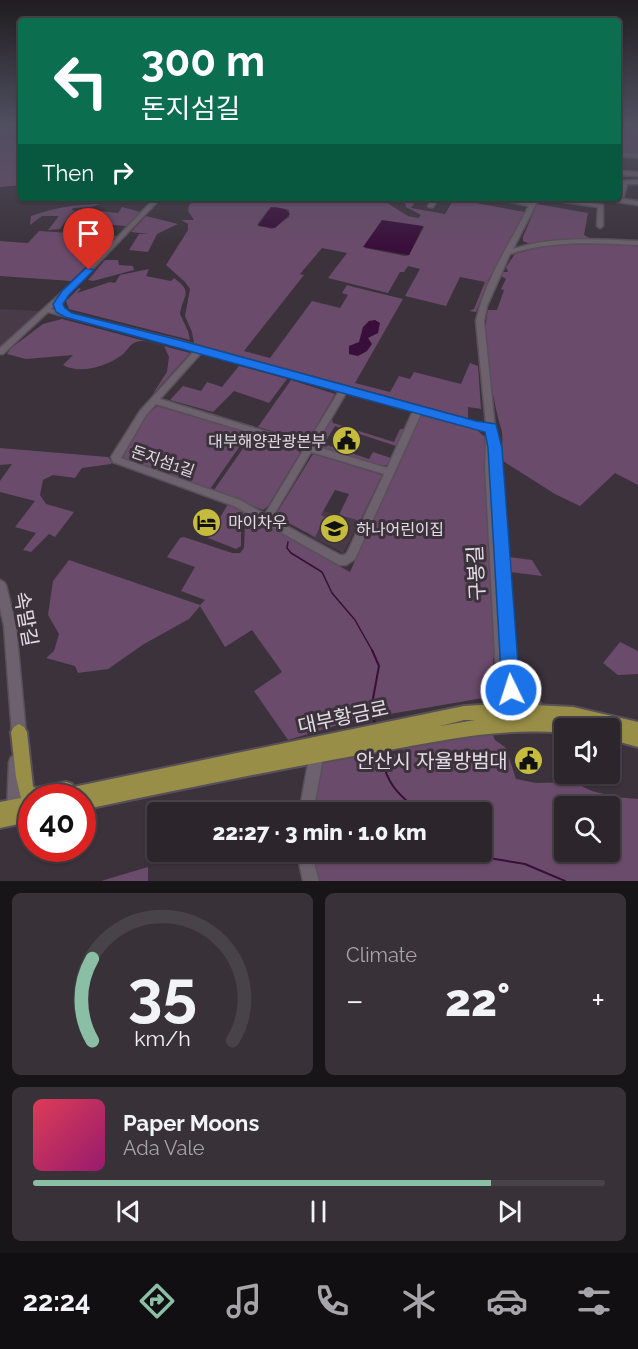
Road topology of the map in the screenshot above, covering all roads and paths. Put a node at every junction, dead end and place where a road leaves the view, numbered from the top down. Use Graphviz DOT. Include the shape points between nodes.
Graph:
graph roads {
  1 [pos="621,173"];
  2 [pos="626,173"];
  3 [pos="638,174"];
  4 [pos="635,182"];
  5 [pos="621,196"];
  6 [pos="621,200"];
  7 [pos="155,201"];
  8 [pos="434,201"];
  9 [pos="534,201"];
  10 [pos="568,201"];
  11 [pos="638,203"];
  12 [pos="431,206"];
  13 [pos="600,226"];
  14 [pos="517,238"];
  15 [pos="638,243"];
  16 [pos="533,247"];
  17 [pos="508,253"];
  18 [pos="65,293"];
  19 [pos="48,310"];
  20 [pos="68,315"];
  21 [pos="9,344"];
  22 [pos="200,349"];
  23 [pos="0,352"];
  24 [pos="344,389"];
  25 [pos="154,400"];
  26 [pos="418,410"];
  27 [pos="491,428"];
  28 [pos="309,447"];
  29 [pos="389,472"];
  30 [pos="266,519"];
  31 [pos="0,585"];
  32 [pos="504,702"];
  33 [pos="573,714"];
  34 [pos="534,724"];
  35 [pos="554,724"];
  36 [pos="638,730"];
  37 [pos="19,732"];
  38 [pos="399,734"];
  39 [pos="439,734"];
  40 [pos="620,734"];
  41 [pos="638,739"];
  42 [pos="316,749"];
  43 [pos="126,784"];
  44 [pos="96,790"];
  45 [pos="96,799"];
  46 [pos="308,802"];
  47 [pos="7,814"];
  48 [pos="306,862"];
  49 [pos="311,881"];
  1 -- 2 [label="street"];
  2 -- 3 [label="street"];
  2 -- 4 [label="street"];
  4 -- 5 [label="street" via="624,183"];
  6 -- 11 [label="street"];
  7 -- 18 [label="street"];
  8 -- 12 [label="street"];
  9 -- 14 [label="street, 구봉길"];
  10 -- 13 [label="street" via="601,207"];
  14 -- 16 [label="street"];
  14 -- 17 [label="street, 구봉길"];
  15 -- 16 [label="street" via="587,241"];
  16 -- 17 [label="street"];
  17 -- 27 [label="street, 구봉길" via="486,298 480,321"];
  18 -- 19 [label="street"];
  18 -- 20 [label="street" via="57,307"];
  19 -- 20 [label="street"];
  19 -- 21 [label="street"];
  20 -- 21 [label="street" via="47,317"];
  20 -- 22 [label="street"];
  21 -- 23 [label="street"];
  22 -- 24 [label="street"];
  22 -- 25 [label="street, 돈지섬1길"];
  24 -- 26 [label="street"];
  24 -- 28 [label="street"];
  25 -- 28 [label="street"];
  25 -- 30 [label="street, 돈지섬1길" via="116,460 233,502"];
  26 -- 27 [label="street"];
  26 -- 29 [label="street, 돈지섬1길"];
  27 -- 32 [label="street, 구봉길" via="495,448"];
  28 -- 29 [label="street"];
  28 -- 30 [label="street"];
  29 -- 30 [label="street, 돈지섬1길" via="346,560 334,559"];
  31 -- 37 [label="street, 속말길" via="10,626"];
  32 -- 33 [label="main road, 대부황금로"];
  32 -- 33 [label="street" via="513,696 520,703"];
  32 -- 34 [label="main road" via="520,720"];
  32 -- 38 [label="main road, 대부황금로"];
  32 -- 39 [label="main road" via="486,717 450,724"];
  33 -- 36 [label="main road, 대부황금로"];
  34 -- 35 [label="main road, 대부황금로"];
  34 -- 39 [label="main road, 대부황금로" via="492,725"];
  37 -- 43 [label="main road" via="24,784 30,795"];
  37 -- 47 [label="street, 속말길"];
  38 -- 39 [label="main road, 대부황금로"];
  38 -- 42 [label="main road, 대부황금로"];
  40 -- 41 [label="main road"];
  42 -- 43 [label="main road, 대부황금로"];
  42 -- 45 [label="main road, 대부황금로"];
  42 -- 46 [label="street"];
  43 -- 44 [label="main road, 대부황금로"];
  48 -- 49 [label="street"];
}
